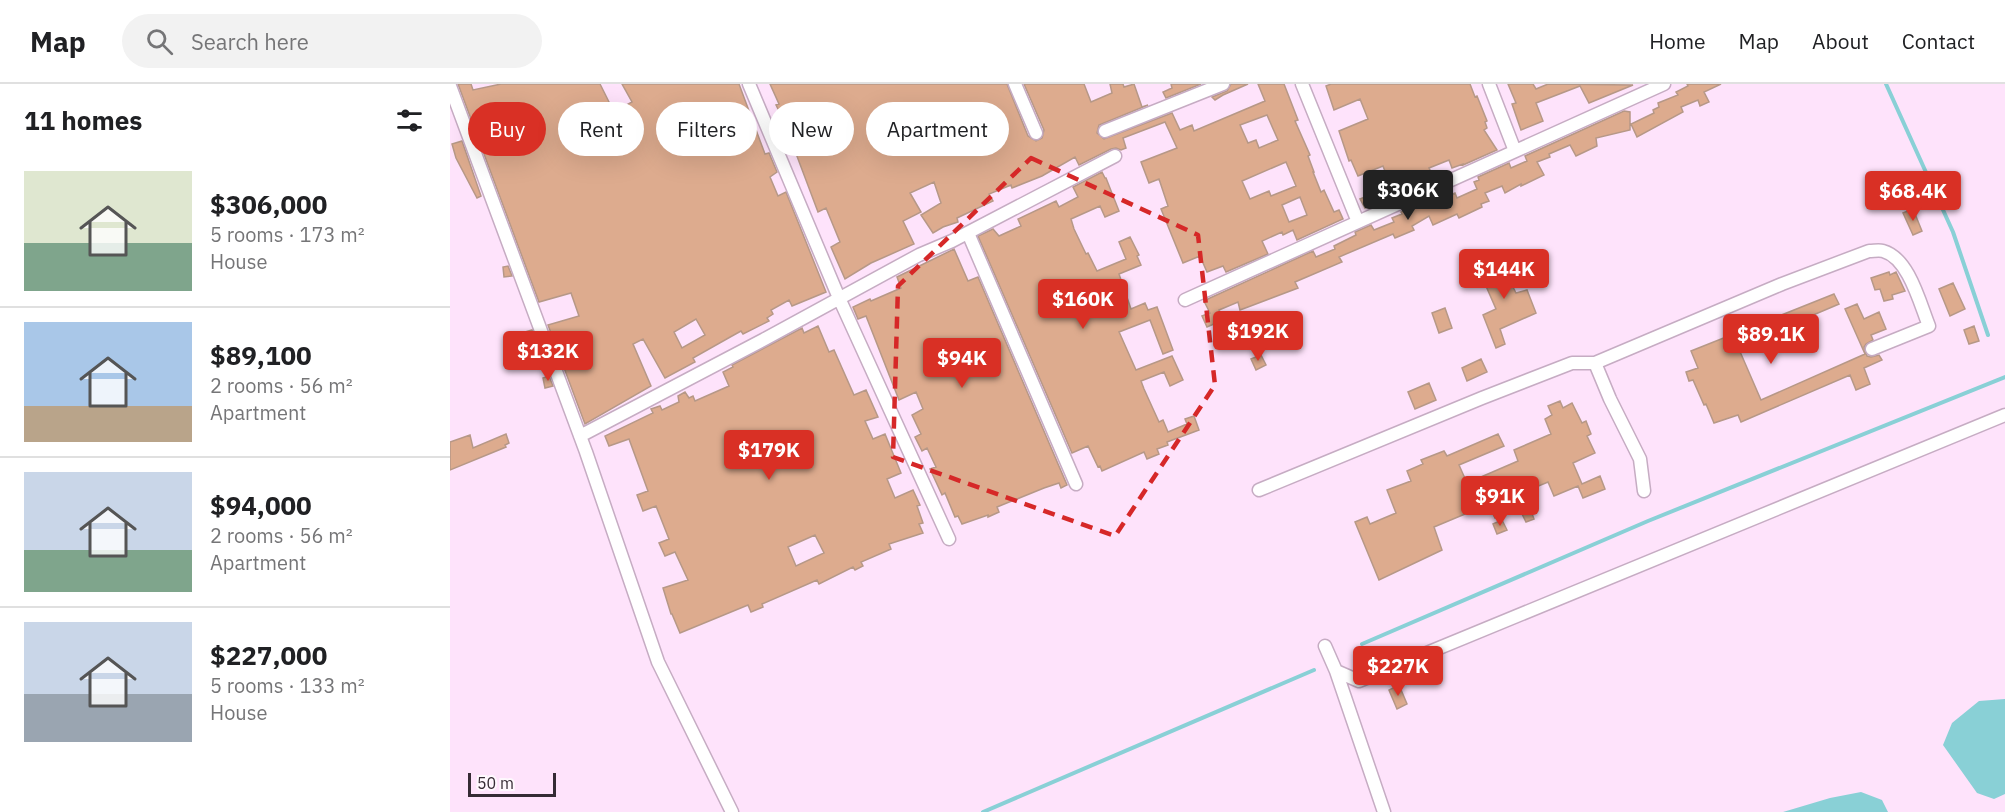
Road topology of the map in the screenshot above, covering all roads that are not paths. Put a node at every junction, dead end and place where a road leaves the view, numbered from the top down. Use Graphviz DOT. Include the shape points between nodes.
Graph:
graph roads {
  1 [pos="749,84"];
  2 [pos="1015,84"];
  3 [pos="1223,84"];
  4 [pos="1302,84"];
  5 [pos="1489,84"];
  6 [pos="1664,84"];
  7 [pos="450,86"];
  8 [pos="1105,131"];
  9 [pos="1036,132"];
  10 [pos="1515,152"];
  11 [pos="1115,156"];
  12 [pos="1358,222"];
  13 [pos="968,233"];
  14 [pos="838,298"];
  15 [pos="1185,300"];
  16 [pos="1872,349"];
  17 [pos="1595,363"];
  18 [pos="2005,416"];
  19 [pos="580,436"];
  20 [pos="1076,484"];
  21 [pos="1259,490"];
  22 [pos="1644,492"];
  23 [pos="949,539"];
  24 [pos="1325,646"];
  25 [pos="1336,671"];
  26 [pos="732,812"];
  27 [pos="1383,812"];
  1 -- 14 [label="street"];
  2 -- 9 [label="street"];
  3 -- 8 [label="street"];
  4 -- 12 [label="street"];
  5 -- 10 [label="street"];
  6 -- 10 [label="street"];
  7 -- 19 [label="street"];
  10 -- 12 [label="street"];
  11 -- 13 [label="street"];
  12 -- 15 [label="street"];
  13 -- 14 [label="street"];
  13 -- 20 [label="street"];
  14 -- 19 [label="street"];
  14 -- 23 [label="street"];
  16 -- 17 [label="street" via="1929,326 1908,273 1883,251 1869,251 1782,284"];
  17 -- 21 [label="street" via="1572,363"];
  17 -- 22 [label="street" via="1640,459"];
  18 -- 25 [label="street" via="1359,681"];
  19 -- 26 [label="street" via="658,662"];
  24 -- 25 [label="street"];
  25 -- 27 [label="street"];
}
